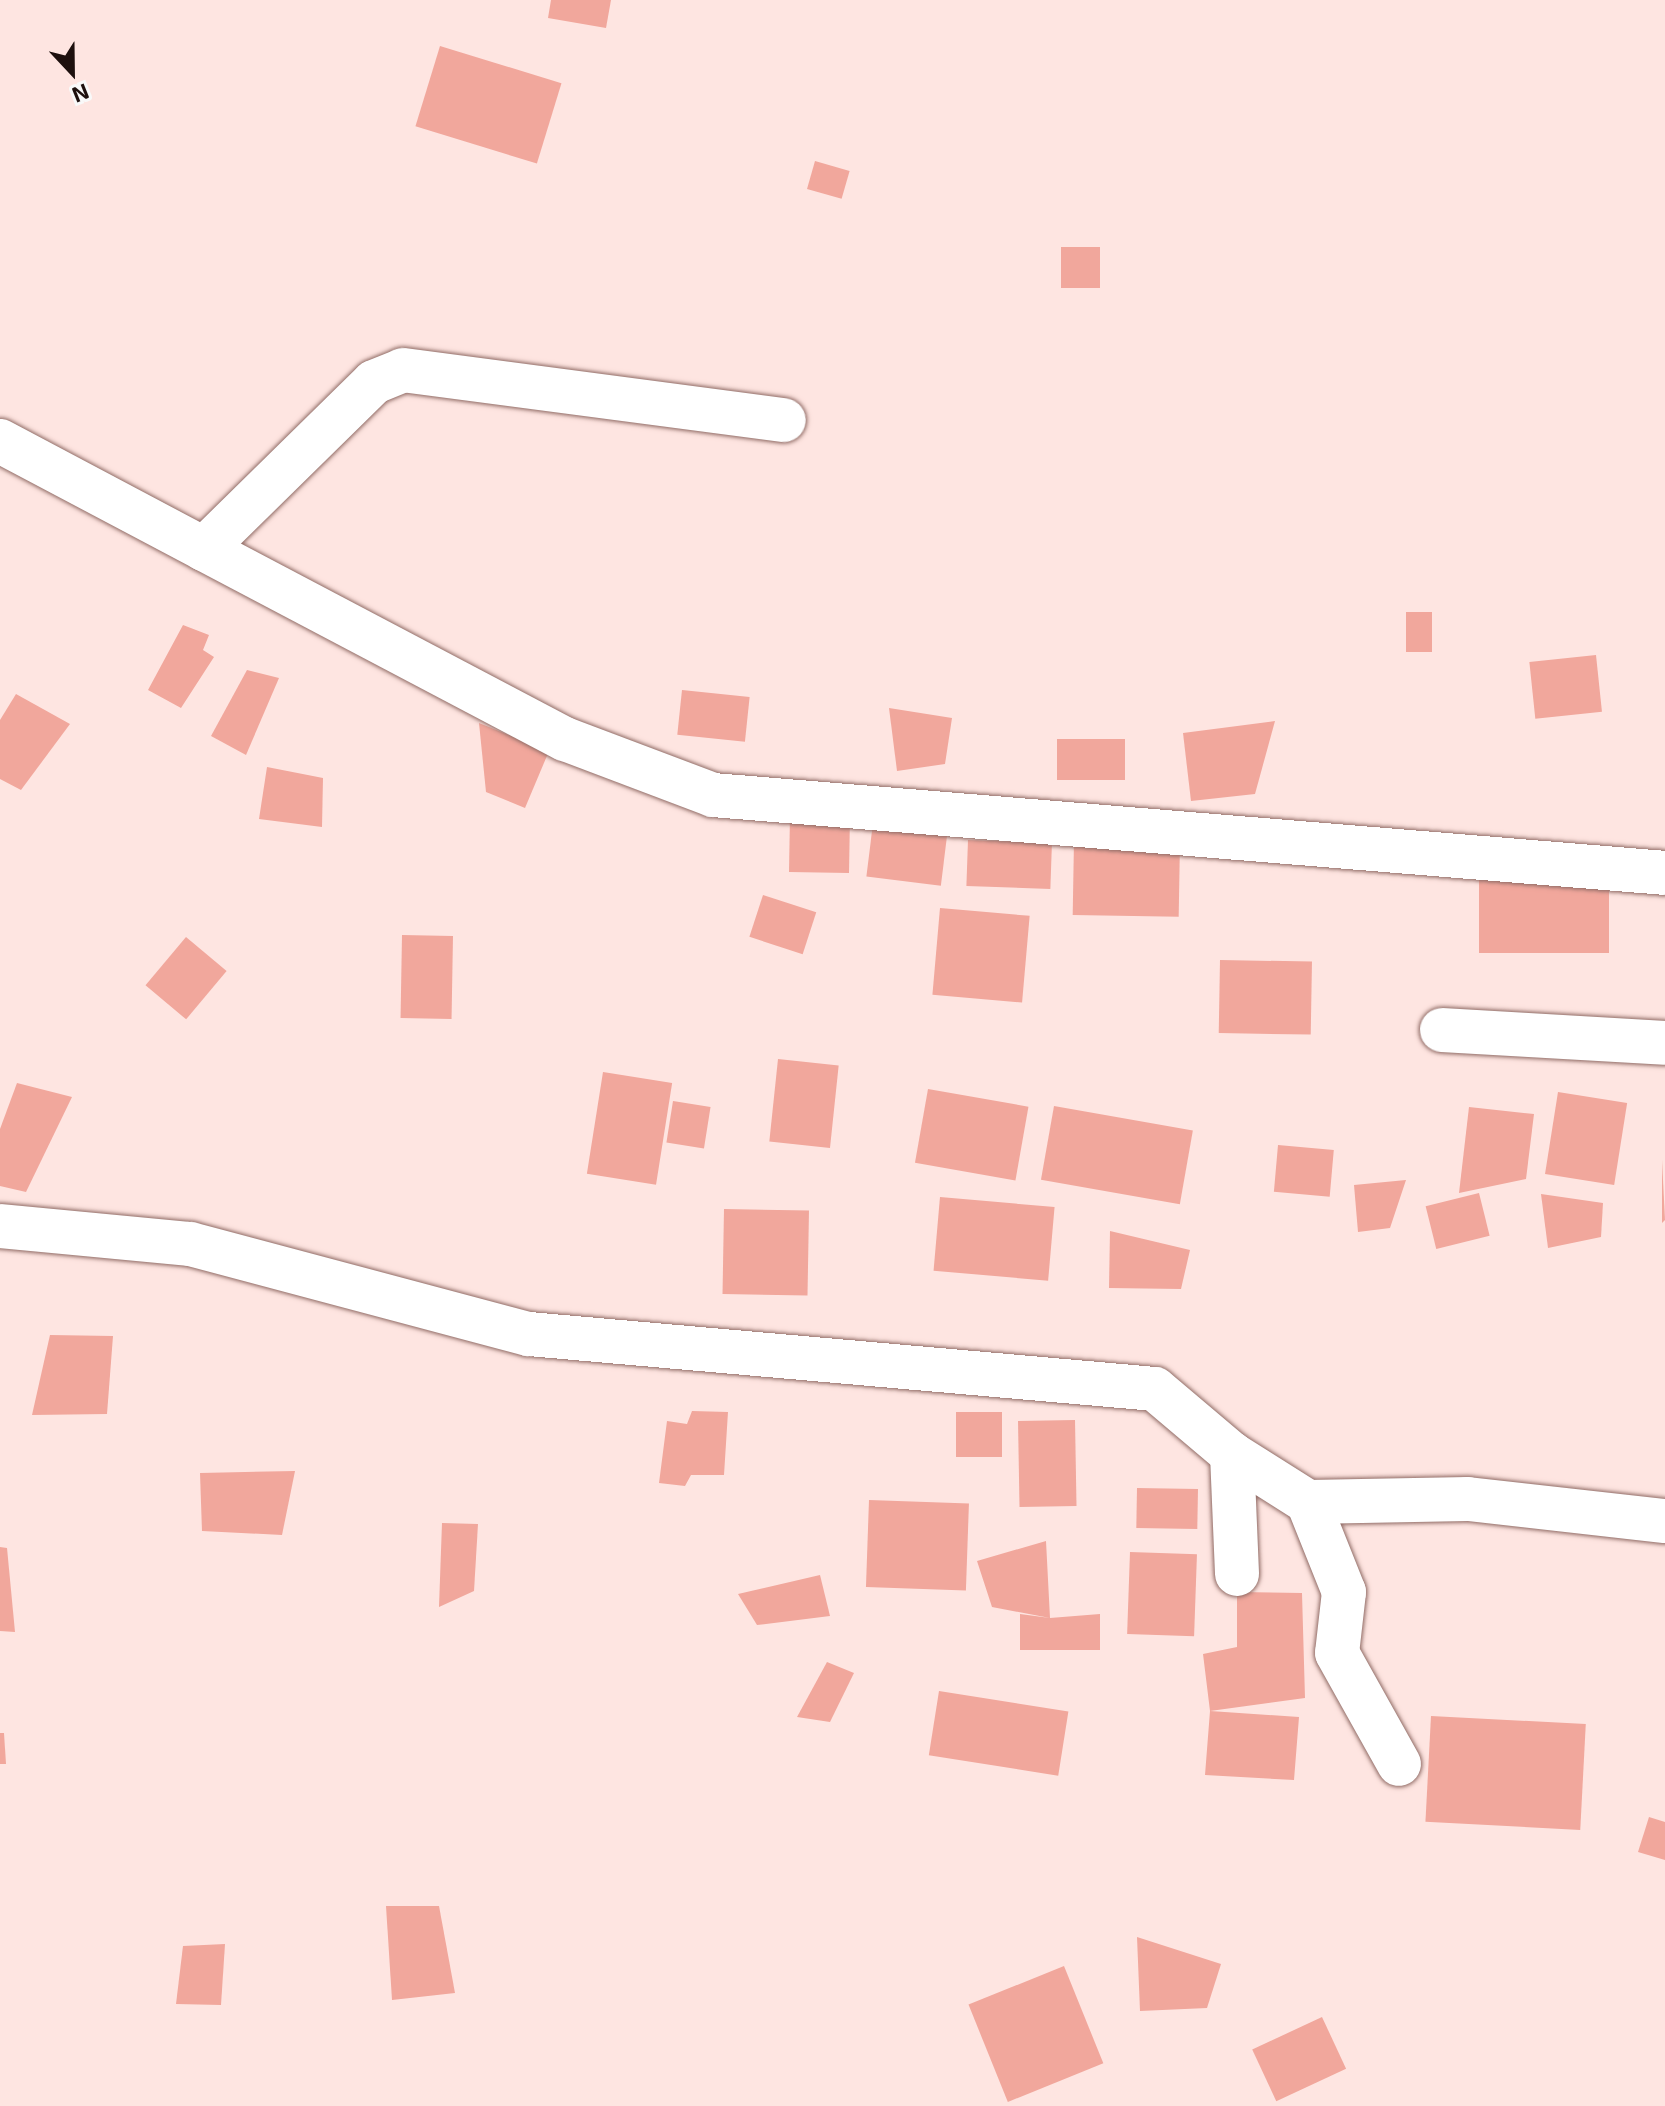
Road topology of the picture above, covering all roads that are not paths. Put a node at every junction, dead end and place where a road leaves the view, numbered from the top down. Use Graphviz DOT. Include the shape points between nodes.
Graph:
graph roads {
  1 [pos="784,420"];
  2 [pos="0,441"];
  3 [pos="204,549"];
  4 [pos="1665,873"];
  5 [pos="1442,1030"];
  6 [pos="1665,1043"];
  7 [pos="0,1226"];
  8 [pos="1232,1454"];
  9 [pos="1308,1502"];
  10 [pos="1665,1521"];
  11 [pos="1237,1574"];
  12 [pos="1399,1764"];
  1 -- 3 [label="street" via="403,370 374,382"];
  2 -- 3 [label="street"];
  3 -- 4 [label="street" via="565,739 713,795"];
  5 -- 6 [label="street"];
  7 -- 8 [label="street" via="190,1244 529,1334 1155,1389"];
  8 -- 9 [label="street"];
  8 -- 11 [label="street"];
  9 -- 10 [label="street" via="1468,1499"];
  9 -- 12 [label="street" via="1344,1592 1337,1653"];
}
